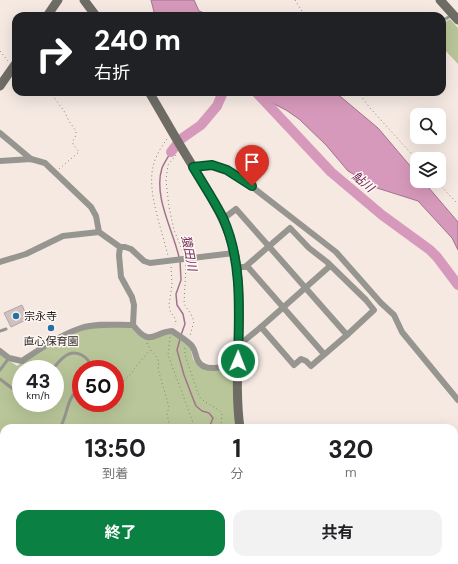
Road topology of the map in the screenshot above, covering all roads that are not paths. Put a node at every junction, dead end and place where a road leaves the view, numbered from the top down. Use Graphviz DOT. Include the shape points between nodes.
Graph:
graph roads {
  1 [pos="58,0"];
  2 [pos="84,0"];
  3 [pos="440,0"];
  4 [pos="50,12"];
  5 [pos="93,12"];
  6 [pos="456,15"];
  7 [pos="446,19"];
  8 [pos="12,69"];
  9 [pos="0,86"];
  10 [pos="151,96"];
  11 [pos="0,133"];
  12 [pos="31,159"];
  13 [pos="0,161"];
  14 [pos="193,167"];
  15 [pos="223,219"];
  16 [pos="99,232"];
  17 [pos="269,246"];
  18 [pos="120,247"];
  19 [pos="234,253"];
  20 [pos="0,262"];
  21 [pos="247,266"];
  22 [pos="330,266"];
  23 [pos="236,267"];
  24 [pos="305,288"];
  25 [pos="284,307"];
  26 [pos="133,325"];
  27 [pos="261,327"];
  28 [pos="6,329"];
  29 [pos="0,330"];
  30 [pos="346,335"];
  31 [pos="238,343"];
  32 [pos="0,351"];
  33 [pos="324,354"];
  34 [pos="9,358"];
  35 [pos="61,360"];
  36 [pos="87,360"];
  37 [pos="238,361"];
  38 [pos="0,370"];
  39 [pos="0,379"];
  40 [pos="12,388"];
  41 [pos="72,396"];
  42 [pos="458,400"];
  43 [pos="61,424"];
  44 [pos="239,424"];
  1 -- 4 [label="main road"];
  2 -- 5 [label="main road"];
  3 -- 6 [label="main road"];
  6 -- 7 [label="lane"];
  8 -- 9 [label="main road"];
  10 -- 14 [label="main road"];
  11 -- 12 [label="street"];
  12 -- 13 [label="street"];
  12 -- 16 [label="street" via="45,163 91,207 96,216"];
  14 -- 15 [label="main road"];
  14 -- 42 [label="street" via="212,165 227,170 252,186 336,252 394,315 402,332"];
  15 -- 17 [label="street" via="236,209"];
  15 -- 19 [label="main road"];
  16 -- 18 [label="street"];
  16 -- 20 [label="street" via="63,236 26,254"];
  17 -- 21 [label="street"];
  17 -- 22 [label="street" via="290,228"];
  17 -- 24 [label="street"];
  18 -- 19 [label="street" via="130,249 150,263"];
  18 -- 26 [label="street" via="121,277 134,305"];
  19 -- 23 [label="main road"];
  21 -- 23 [label="street"];
  21 -- 25 [label="street"];
  22 -- 24 [label="street"];
  22 -- 30 [label="street" via="374,310"];
  23 -- 31 [label="main road"];
  24 -- 25 [label="street"];
  24 -- 30 [label="street"];
  25 -- 27 [label="street"];
  25 -- 33 [label="street"];
  26 -- 34 [label="street" via="82,328 22,361"];
  26 -- 37 [label="street" via="149,338 172,331 195,350 200,365 221,368"];
  27 -- 31 [label="street"];
  27 -- 33 [label="street" via="294,365 306,360 310,366"];
  28 -- 29 [label="lane"];
  30 -- 33 [label="street"];
  31 -- 37 [label="main road"];
  32 -- 34 [label="street"];
  34 -- 38 [label="lane"];
  35 -- 36 [label="lane" via="74,353 81,354"];
  37 -- 44 [label="main road"];
  39 -- 40 [label="lane"];
  41 -- 43 [label="lane"];
}
